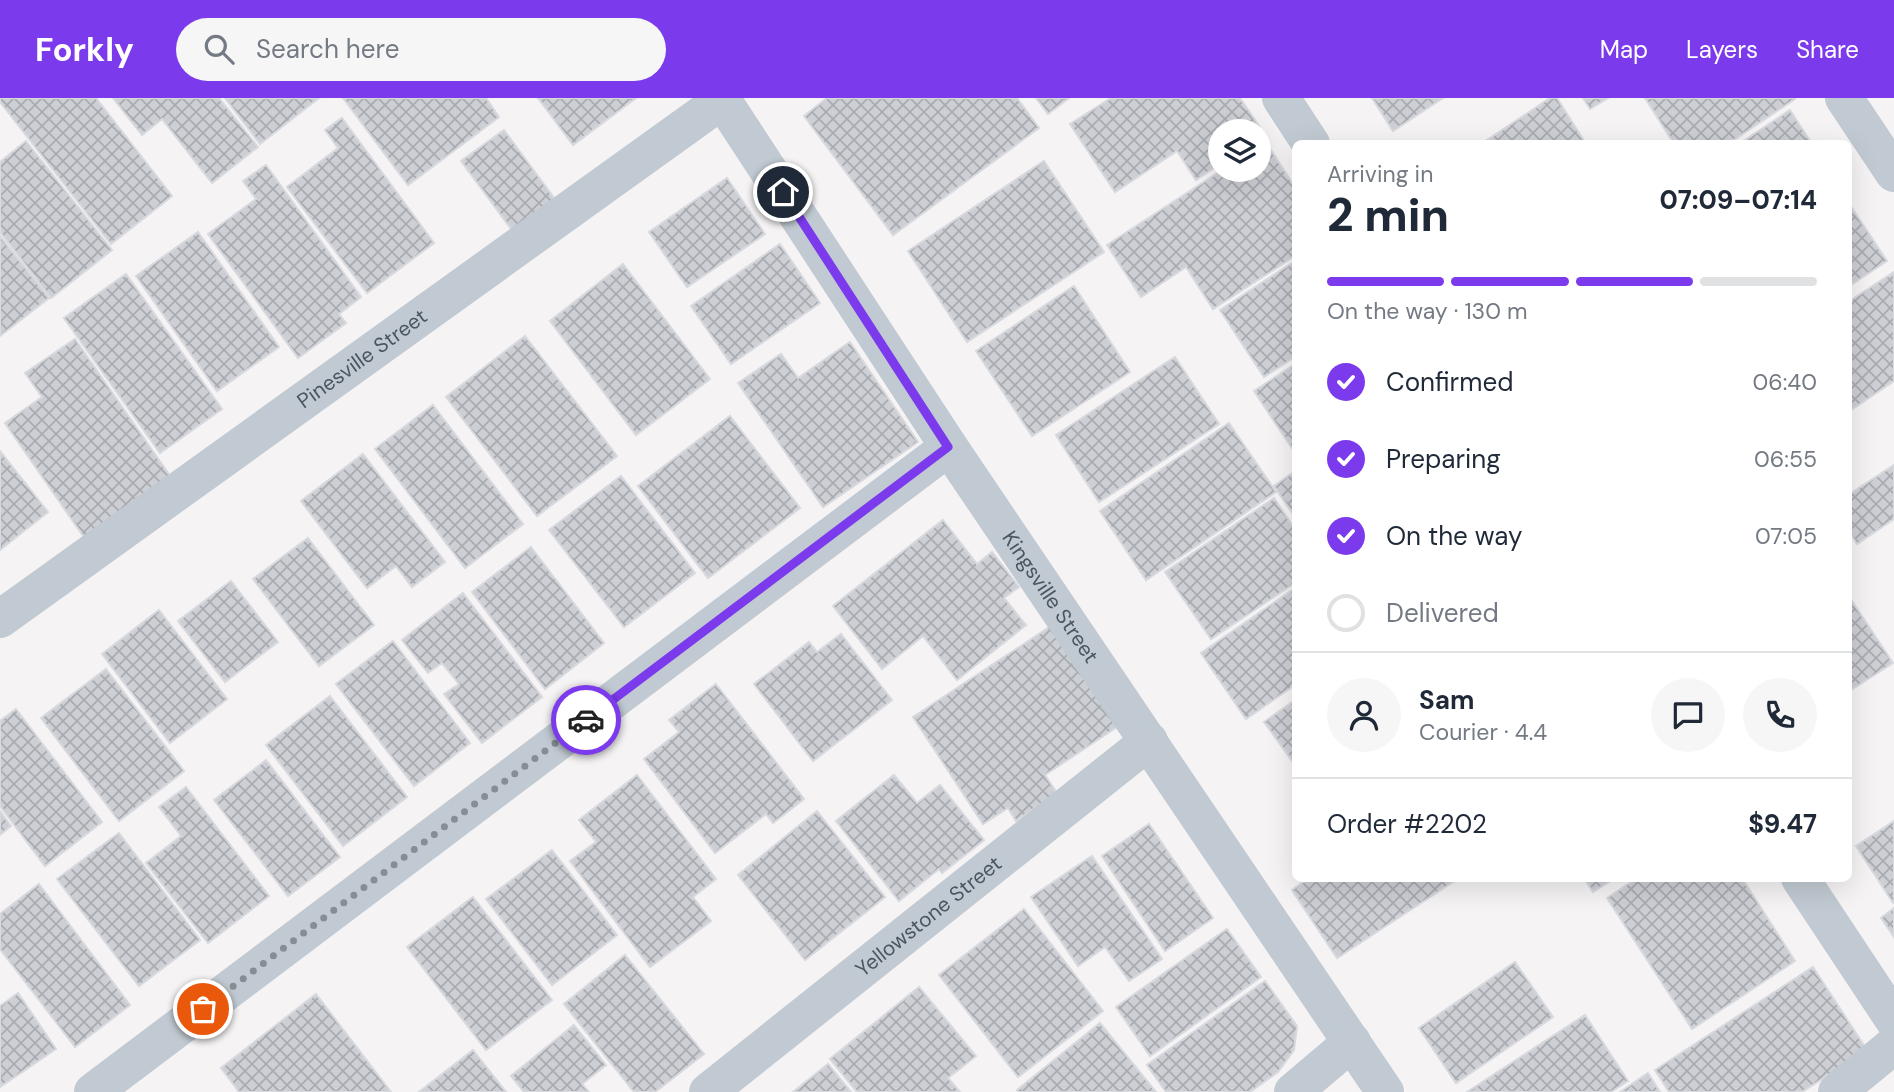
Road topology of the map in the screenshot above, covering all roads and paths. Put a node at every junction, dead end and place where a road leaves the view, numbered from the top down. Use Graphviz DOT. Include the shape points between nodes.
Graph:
graph roads {
  1 [pos="1281,98"];
  2 [pos="1844,98"];
  3 [pos="723,99"];
  4 [pos="1308,140"];
  5 [pos="1894,173"];
  6 [pos="948,447"];
  7 [pos="0,619"];
  8 [pos="1149,741"];
  9 [pos="1803,882"];
  10 [pos="1894,1020"];
  11 [pos="1352,1042"];
  12 [pos="1894,1045"];
  13 [pos="93,1092"];
  14 [pos="708,1092"];
  15 [pos="1293,1092"];
  16 [pos="1385,1092"];
  17 [pos="1838,1092"];
  1 -- 4 [label="street"];
  2 -- 5 [label="street"];
  3 -- 6 [label="street, Kingsville Street"];
  3 -- 7 [label="street, Pinesville Street"];
  6 -- 8 [label="street, Kingsville Street"];
  6 -- 13 [label="street"];
  8 -- 11 [label="street, Kingsville Street"];
  8 -- 14 [label="street, Yellowstone Street"];
  9 -- 10 [label="street"];
  11 -- 15 [label="street"];
  11 -- 16 [label="street, Kingsville Street"];
  12 -- 17 [label="street"];
}
